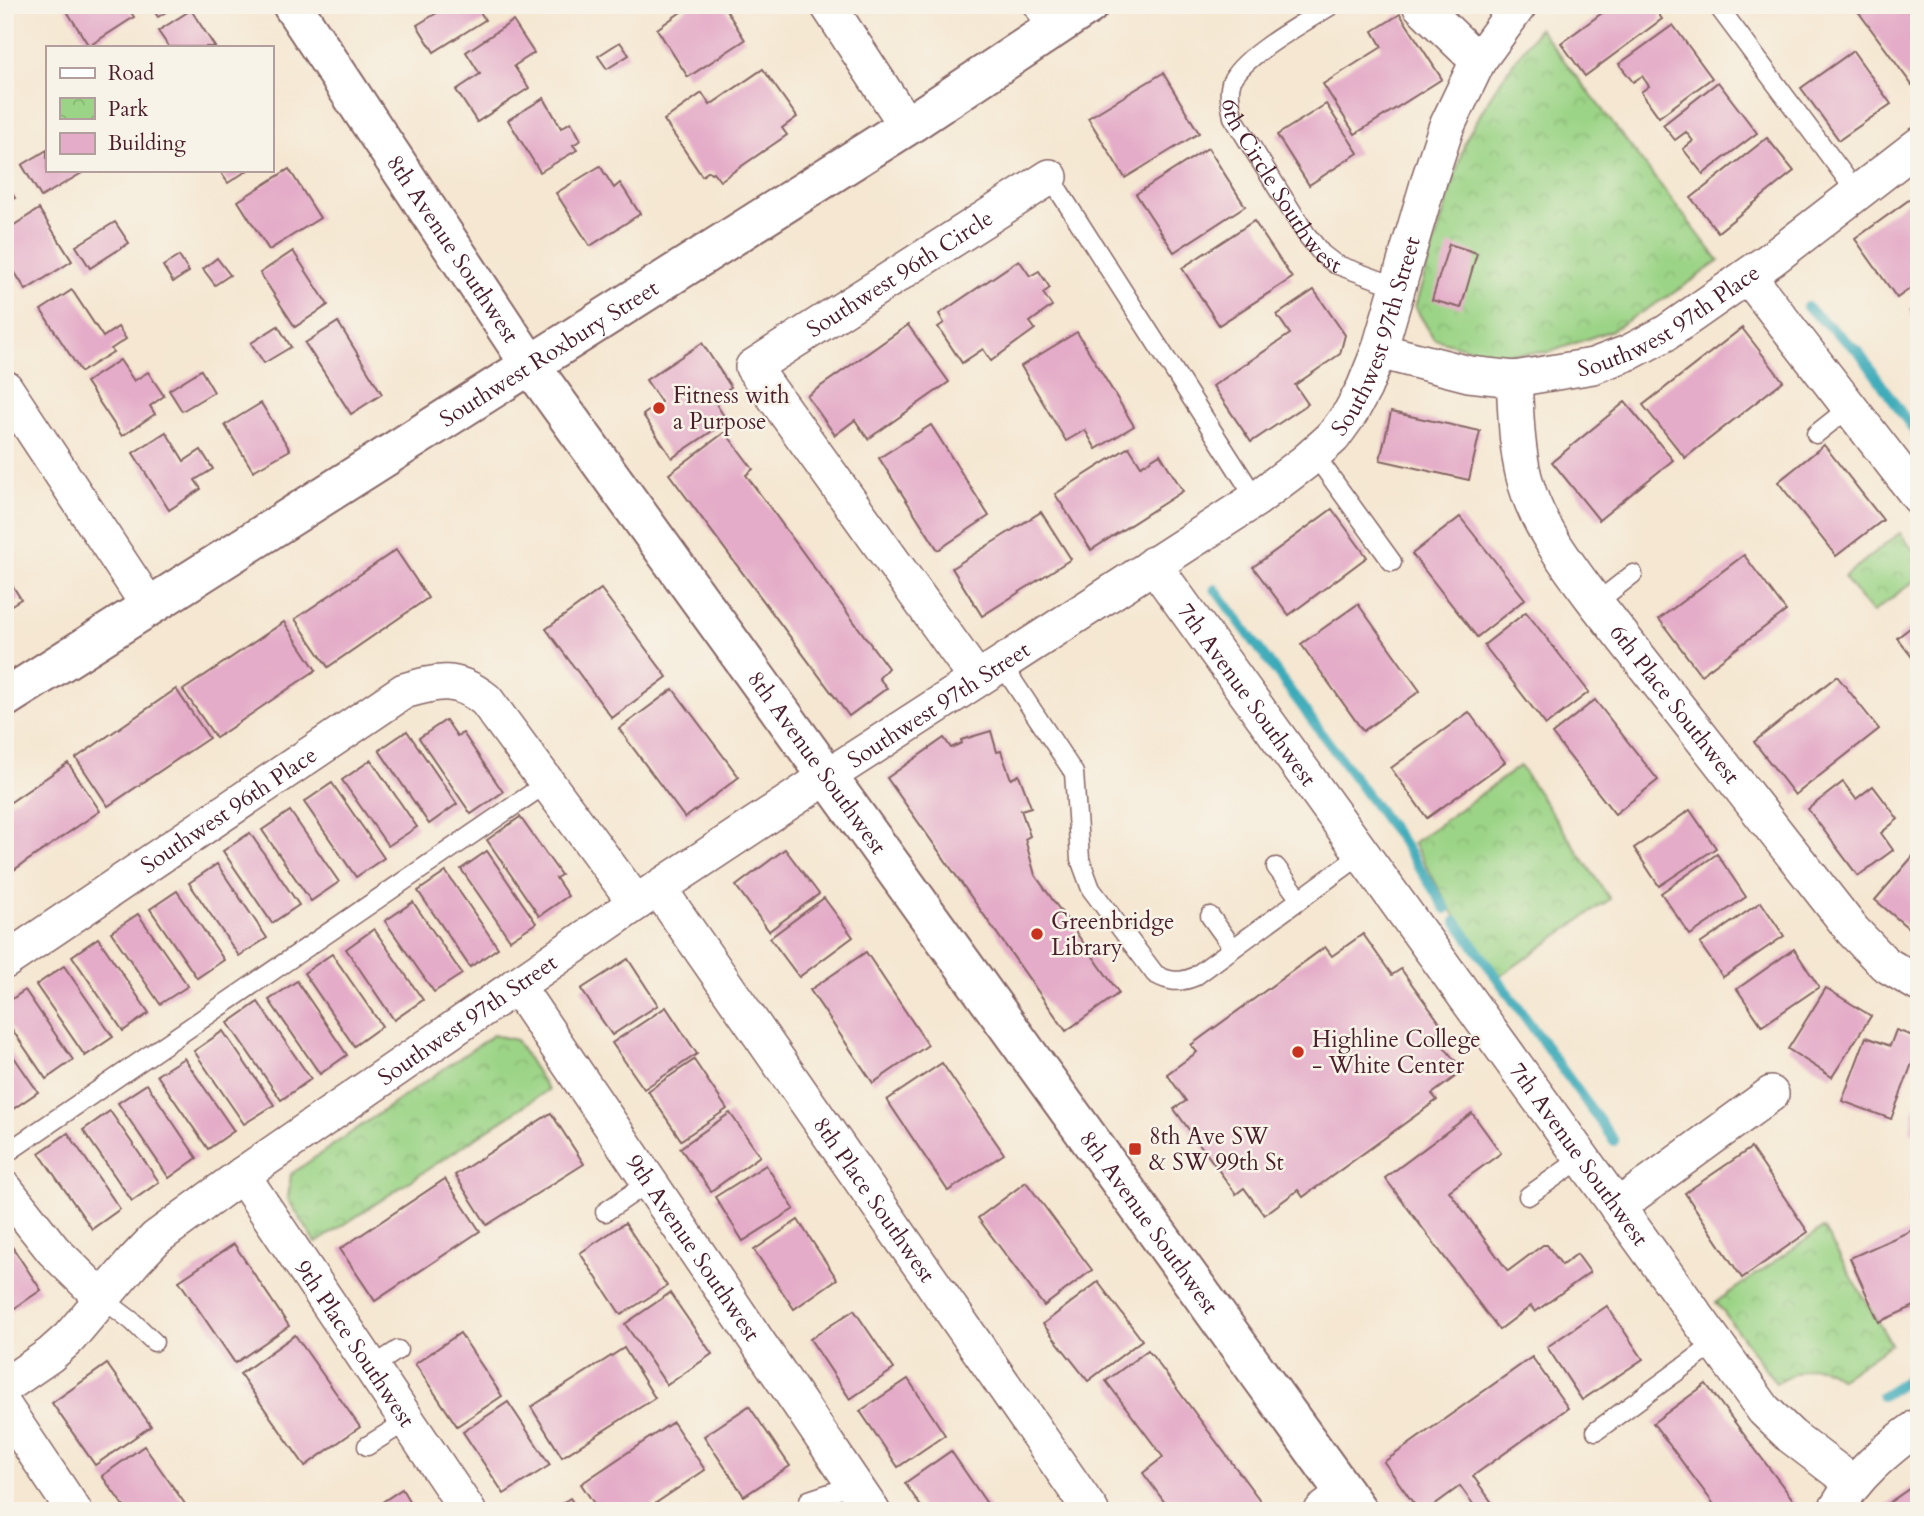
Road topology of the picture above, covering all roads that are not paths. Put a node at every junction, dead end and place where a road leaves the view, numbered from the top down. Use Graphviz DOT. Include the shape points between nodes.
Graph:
graph roads {
  1 [pos="292,5"];
  2 [pos="828,5"];
  3 [pos="1089,5"];
  4 [pos="1332,5"];
  5 [pos="1420,5"];
  6 [pos="1519,5"];
  7 [pos="1717,5"];
  8 [pos="1040,18"];
  9 [pos="1478,61"];
  10 [pos="907,126"];
  11 [pos="1918,148"];
  12 [pos="1049,177"];
  13 [pos="1858,194"];
  14 [pos="1748,275"];
  15 [pos="1398,287"];
  16 [pos="1379,351"];
  17 [pos="531,366"];
  18 [pos="1514,379"];
  19 [pos="5,388"];
  20 [pos="1850,407"];
  21 [pos="1816,434"];
  22 [pos="1314,454"];
  23 [pos="1919,497"];
  24 [pos="1256,499"];
  25 [pos="1392,562"];
  26 [pos="1153,564"];
  27 [pos="1633,574"];
  28 [pos="1596,603"];
  29 [pos="149,606"];
  30 [pos="989,671"];
  31 [pos="460,683"];
  32 [pos="5,698"];
  33 [pos="828,776"];
  34 [pos="547,783"];
  35 [pos="1362,854"];
  36 [pos="1276,867"];
  37 [pos="648,896"];
  38 [pos="1300,900"];
  39 [pos="1210,916"];
  40 [pos="1233,948"];
  41 [pos="5,961"];
  42 [pos="1919,984"];
  43 [pos="516,985"];
  44 [pos="1771,1094"];
  45 [pos="5,1154"];
  46 [pos="1582,1158"];
  47 [pos="242,1175"];
  48 [pos="649,1182"];
  49 [pos="5,1189"];
  50 [pos="1528,1196"];
  51 [pos="1617,1207"];
  52 [pos="605,1212"];
  53 [pos="103,1299"];
  54 [pos="153,1342"];
  55 [pos="1716,1343"];
  56 [pos="5,1385"];
  57 [pos="5,1408"];
  58 [pos="407,1421"];
  59 [pos="1919,1426"];
  60 [pos="1596,1431"];
  61 [pos="367,1446"];
  62 [pos="1844,1497"];
  63 [pos="863,1498"];
  64 [pos="808,1500"];
  65 [pos="1342,1505"];
  66 [pos="74,1511"];
  67 [pos="468,1511"];
  68 [pos="1091,1511"];
  1 -- 17 [label="street, 8th Avenue Southwest"];
  2 -- 10 [label="street"];
  3 -- 8 [label="street, Southwest Roxbury Street"];
  4 -- 15 [label="lane, 6th Circle Southwest" via="1240,69 1231,84 1233,117 1322,254 1335,264"];
  5 -- 9 [label="street"];
  6 -- 9 [label="street, Southwest 97th Street"];
  7 -- 13 [label="lane"];
  8 -- 10 [label="street, Southwest Roxbury Street"];
  9 -- 15 [label="street, Southwest 97th Street" via="1447,128"];
  10 -- 17 [label="street, Southwest Roxbury Street"];
  11 -- 13 [label="street, Southwest 97th Place"];
  12 -- 24 [label="lane, Southwest 96th Circle"];
  12 -- 30 [label="street, Southwest 96th Circle" via="753,367"];
  13 -- 14 [label="street, Southwest 97th Place"];
  14 -- 18 [label="street, Southwest 97th Place" via="1666,333 1630,352 1593,366"];
  14 -- 20 [label="street"];
  15 -- 16 [label="street, Southwest 97th Street"];
  16 -- 18 [label="street, Southwest 97th Place"];
  16 -- 22 [label="street, Southwest 97th Street" via="1351,412"];
  17 -- 29 [label="street, Southwest Roxbury Street"];
  17 -- 33 [label="street, 8th Avenue Southwest"];
  18 -- 28 [label="street, 6th Place Southwest" via="1518,446 1534,506"];
  19 -- 29 [label="street"];
  20 -- 21 [label="lane"];
  20 -- 23 [label="street"];
  22 -- 24 [label="street, Southwest 97th Street"];
  22 -- 25 [label="lane"];
  24 -- 26 [label="street, Southwest 97th Street"];
  26 -- 30 [label="street, Southwest 97th Street"];
  26 -- 35 [label="street, 7th Avenue Southwest"];
  27 -- 28 [label="lane"];
  28 -- 42 [label="street, 6th Place Southwest" via="1853,931 1885,964"];
  29 -- 32 [label="street, Southwest Roxbury Street"];
  30 -- 33 [label="street, Southwest 97th Street"];
  30 -- 40 [label="lane" via="1074,773 1080,859 1091,889 1155,974 1184,981"];
  31 -- 34 [label="street, 8th Place Southwest" via="486,700"];
  31 -- 41 [label="street, Southwest 96th Place" via="434,682 404,691"];
  33 -- 37 [label="street, Southwest 97th Street"];
  33 -- 65 [label="street, 8th Avenue Southwest"];
  34 -- 37 [label="street, 8th Place Southwest"];
  34 -- 45 [label="lane"];
  35 -- 38 [label="lane"];
  35 -- 46 [label="street, 7th Avenue Southwest"];
  36 -- 38 [label="lane"];
  37 -- 43 [label="street, Southwest 97th Street"];
  37 -- 68 [label="street, 8th Place Southwest"];
  38 -- 40 [label="lane"];
  39 -- 40 [label="lane"];
  43 -- 47 [label="street, Southwest 97th Street"];
  43 -- 48 [label="street, 9th Avenue Southwest"];
  44 -- 51 [label="street"];
  46 -- 50 [label="lane"];
  46 -- 51 [label="street, 7th Avenue Southwest"];
  47 -- 53 [label="street, Southwest 97th Street" via="156,1238"];
  47 -- 58 [label="street, 9th Place Southwest" via="385,1359"];
  48 -- 52 [label="lane"];
  48 -- 63 [label="street, 9th Avenue Southwest"];
  49 -- 53 [label="street" via="53,1250"];
  51 -- 55 [label="street, 7th Avenue Southwest"];
  53 -- 54 [label="lane"];
  53 -- 56 [label="street, Southwest 97th Street" via="50,1355"];
  55 -- 60 [label="lane"];
  55 -- 62 [label="street, 7th Avenue Southwest" via="1764,1410"];
  57 -- 66 [label="street"];
  58 -- 61 [label="lane"];
  58 -- 67 [label="street, 9th Place Southwest"];
  59 -- 62 [label="street" via="1898,1441"];
  63 -- 64 [label="lane"];
}
